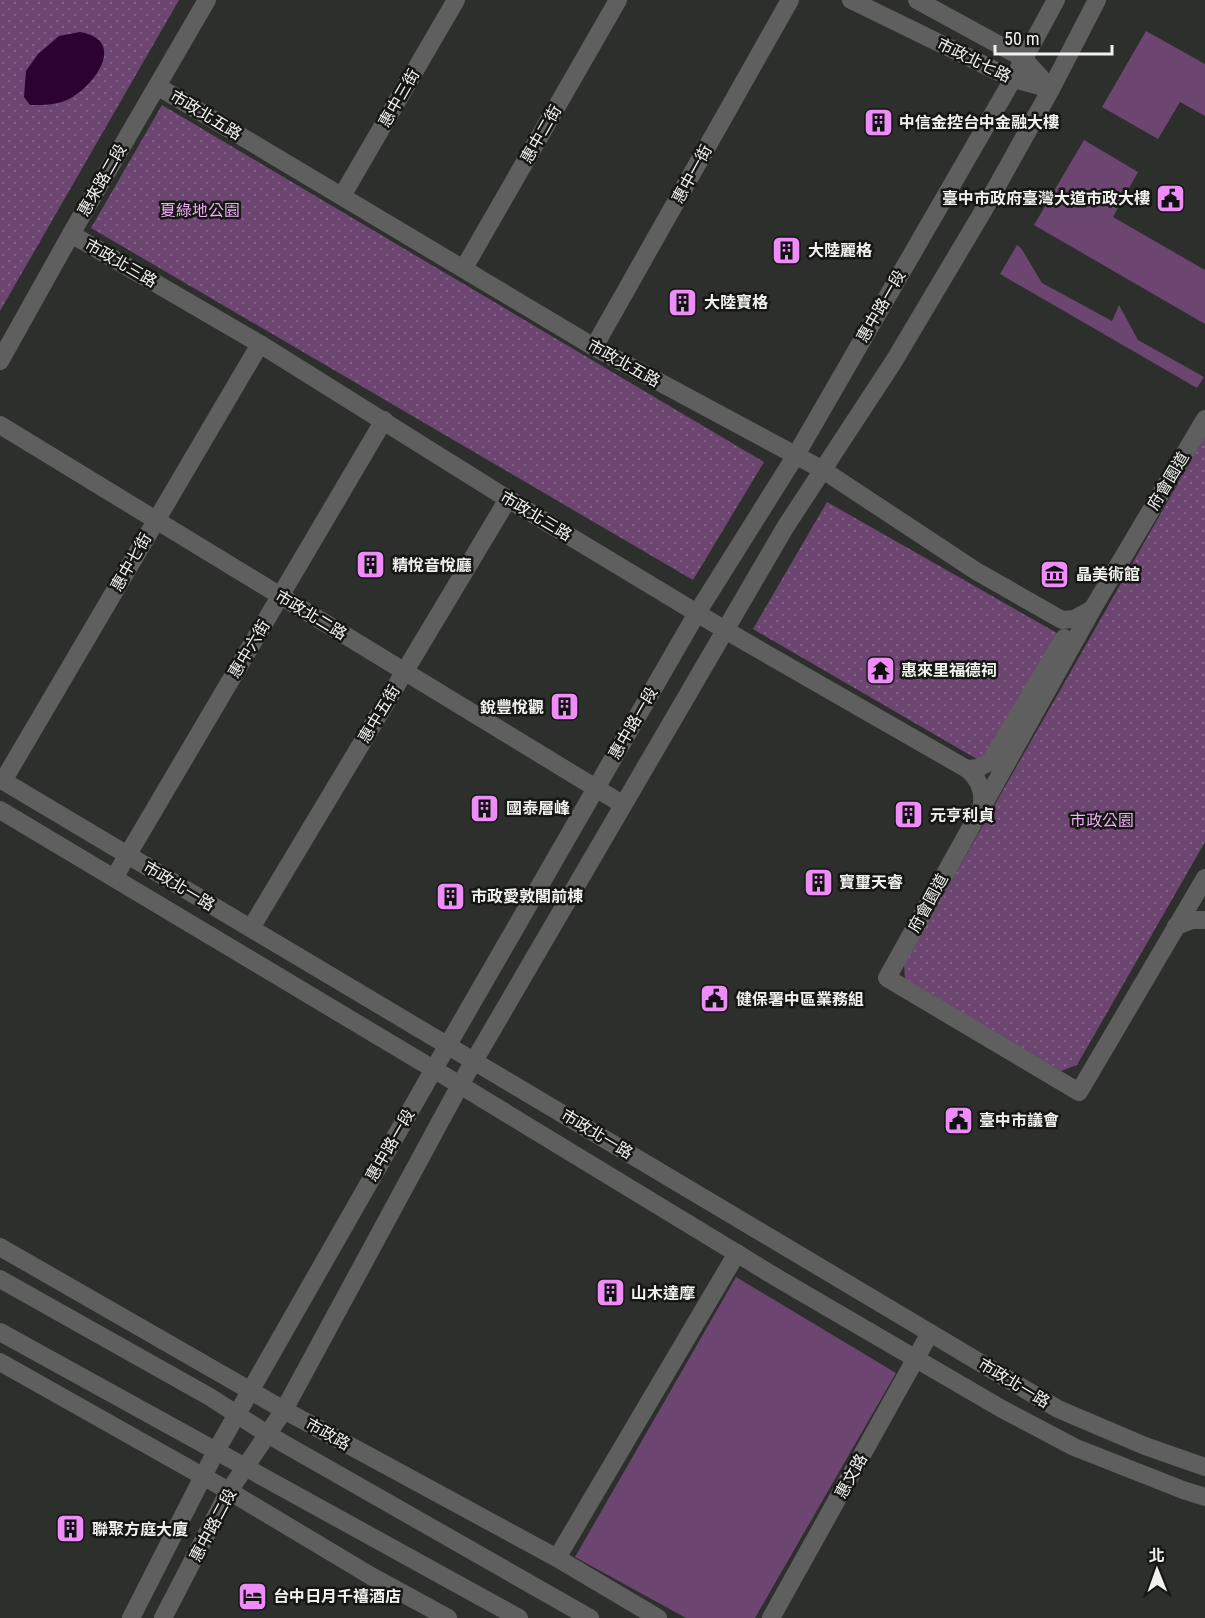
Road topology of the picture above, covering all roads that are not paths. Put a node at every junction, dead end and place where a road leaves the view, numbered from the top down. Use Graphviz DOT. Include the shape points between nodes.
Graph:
graph roads {
  1 [pos="207,0"];
  2 [pos="456,0"];
  3 [pos="618,0"];
  4 [pos="790,0"];
  5 [pos="852,0"];
  6 [pos="917,0"];
  7 [pos="1056,0"];
  8 [pos="1097,0"];
  9 [pos="1023,58"];
  10 [pos="1013,79"];
  11 [pos="157,86"];
  12 [pos="1051,89"];
  13 [pos="342,196"];
  14 [pos="71,234"];
  15 [pos="464,268"];
  16 [pos="260,344"];
  17 [pos="594,347"];
  18 [pos="0,361"];
  19 [pos="1205,419"];
  20 [pos="384,420"];
  21 [pos="0,425"];
  22 [pos="796,455"];
  23 [pos="823,470"];
  24 [pos="508,499"];
  25 [pos="156,520"];
  26 [pos="280,596"];
  27 [pos="1093,608"];
  28 [pos="697,613"];
  29 [pos="1062,620"];
  30 [pos="725,630"];
  31 [pos="404,672"];
  32 [pos="1028,711"];
  33 [pos="967,769"];
  34 [pos="2,780"];
  35 [pos="595,788"];
  36 [pos="622,804"];
  37 [pos="981,809"];
  38 [pos="0,810"];
  39 [pos="128,855"];
  40 [pos="1205,878"];
  41 [pos="114,879"];
  42 [pos="1205,920"];
  43 [pos="1176,926"];
  44 [pos="251,928"];
  45 [pos="447,1045"];
  46 [pos="474,1061"];
  47 [pos="434,1069"];
  48 [pos="460,1085"];
  49 [pos="0,1246"];
  50 [pos="737,1254"];
  51 [pos="0,1279"];
  52 [pos="0,1332"];
  53 [pos="930,1333"];
  54 [pos="917,1358"];
  55 [pos="0,1362"];
  56 [pos="250,1390"];
  57 [pos="284,1410"];
  58 [pos="237,1414"];
  59 [pos="267,1434"];
  60 [pos="216,1451"];
  61 [pos="244,1467"];
  62 [pos="1205,1467"];
  63 [pos="202,1477"];
  64 [pos="229,1491"];
  65 [pos="1205,1497"];
  66 [pos="557,1558"];
  67 [pos="130,1618"];
  68 [pos="163,1618"];
  69 [pos="448,1618"];
  70 [pos="519,1618"];
  71 [pos="590,1618"];
  72 [pos="658,1618"];
  73 [pos="771,1618"];
  1 -- 11 [label="street, 惠來路二段"];
  2 -- 13 [label="street, 惠中三街"];
  3 -- 15 [label="street, 惠中二街"];
  4 -- 17 [label="street, 惠中一街"];
  5 -- 10 [label="street, 市政北七路"];
  6 -- 9 [label="street, 市政北七路"];
  7 -- 9 [label="street, 惠中路一段"];
  8 -- 12 [label="street, 惠中路一段"];
  9 -- 10 [label="street, 惠中路一段"];
  9 -- 12 [label="street, 市政北七路"];
  10 -- 12 [label="street, 市政北七路"];
  10 -- 22 [label="street, 惠中路一段"];
  11 -- 13 [label="street, 市政北五路"];
  11 -- 14 [label="street, 惠來路二段"];
  12 -- 23 [label="street, 惠中路一段" via="894,361"];
  13 -- 15 [label="street, 市政北五路"];
  14 -- 16 [label="street, 市政北三路"];
  14 -- 18 [label="street, 惠來路二段"];
  15 -- 17 [label="street, 市政北五路"];
  16 -- 20 [label="street, 市政北三路"];
  16 -- 25 [label="street, 惠中七街"];
  17 -- 22 [label="street, 市政北五路"];
  19 -- 27 [label="street, 府會園道"];
  20 -- 24 [label="street, 市政北三路"];
  20 -- 26 [label="street, 惠中六街"];
  21 -- 25 [label="street, 市政北二路"];
  22 -- 23 [label="street, 市政北五路"];
  22 -- 28 [label="street, 惠中路一段"];
  23 -- 29 [label="street, 市政北五路" via="976,571"];
  23 -- 30 [label="street, 惠中路一段"];
  24 -- 28 [label="street, 市政北三路"];
  24 -- 31 [label="street, 惠中五街"];
  25 -- 26 [label="street, 市政北二路"];
  25 -- 34 [label="street, 惠中七街"];
  26 -- 31 [label="street, 市政北二路"];
  26 -- 39 [label="street, 惠中六街"];
  27 -- 29 [label="street" via="1077,618"];
  27 -- 32 [label="street, 府會園道"];
  28 -- 30 [label="street, 市政北三路"];
  28 -- 35 [label="street, 惠中路一段"];
  29 -- 32 [label="street" via="1067,632"];
  30 -- 33 [label="street, 市政北三路"];
  30 -- 36 [label="street, 惠中路一段"];
  31 -- 35 [label="street, 市政北二路"];
  31 -- 44 [label="street, 惠中五街"];
  32 -- 33 [label="street" via="990,762"];
  32 -- 37 [label="street, 府會園道"];
  33 -- 37 [label="street" via="980,787"];
  34 -- 39 [label="street, 市政北一路"];
  35 -- 36 [label="street, 市政北二路"];
  35 -- 45 [label="street, 惠中路一段"];
  36 -- 46 [label="street, 惠中路一段"];
  37 -- 43 [label="street, 府會園道" via="886,978 1079,1092"];
  38 -- 41 [label="street, 市政北一路"];
  39 -- 41 [label="street, 惠中六街"];
  39 -- 44 [label="street, 市政北一路"];
  40 -- 43 [label="street, 府會園道"];
  41 -- 47 [label="street, 市政北一路"];
  42 -- 43 [label="street"];
  44 -- 45 [label="street, 市政北一路"];
  45 -- 46 [label="street, 市政北一路"];
  45 -- 47 [label="street, 惠中路一段"];
  46 -- 48 [label="street, 惠中路一段"];
  46 -- 53 [label="street, 市政北一路"];
  47 -- 48 [label="street, 市政北一路"];
  47 -- 56 [label="street, 惠中路一段"];
  48 -- 50 [label="street, 市政北一路"];
  48 -- 57 [label="street, 惠中路一段"];
  49 -- 56 [label="street, 市政路"];
  50 -- 54 [label="street, 市政北一路"];
  50 -- 66 [label="street"];
  51 -- 58 [label="street, 市政路"];
  52 -- 60 [label="street"];
  53 -- 54 [label="street, 惠文路"];
  53 -- 62 [label="street, 市政北一路" via="1058,1409"];
  54 -- 65 [label="street, 市政北一路" via="1074,1447"];
  54 -- 73 [label="street, 惠文路"];
  55 -- 63 [label="street"];
  56 -- 57 [label="street, 市政路"];
  56 -- 58 [label="street, 惠中路一段"];
  57 -- 59 [label="street, 惠中路一段"];
  57 -- 66 [label="street, 市政路"];
  58 -- 59 [label="street, 市政路"];
  58 -- 60 [label="street, 惠中路一段"];
  59 -- 61 [label="street, 惠中路二段"];
  59 -- 71 [label="street, 市政路"];
  60 -- 61 [label="street"];
  60 -- 63 [label="street, 惠中路二段"];
  61 -- 64 [label="street, 惠中路二段"];
  61 -- 70 [label="street"];
  63 -- 64 [label="street"];
  63 -- 67 [label="street, 惠中路二段"];
  64 -- 68 [label="street, 惠中路二段"];
  64 -- 69 [label="street"];
  66 -- 72 [label="street, 市政路"];
}
